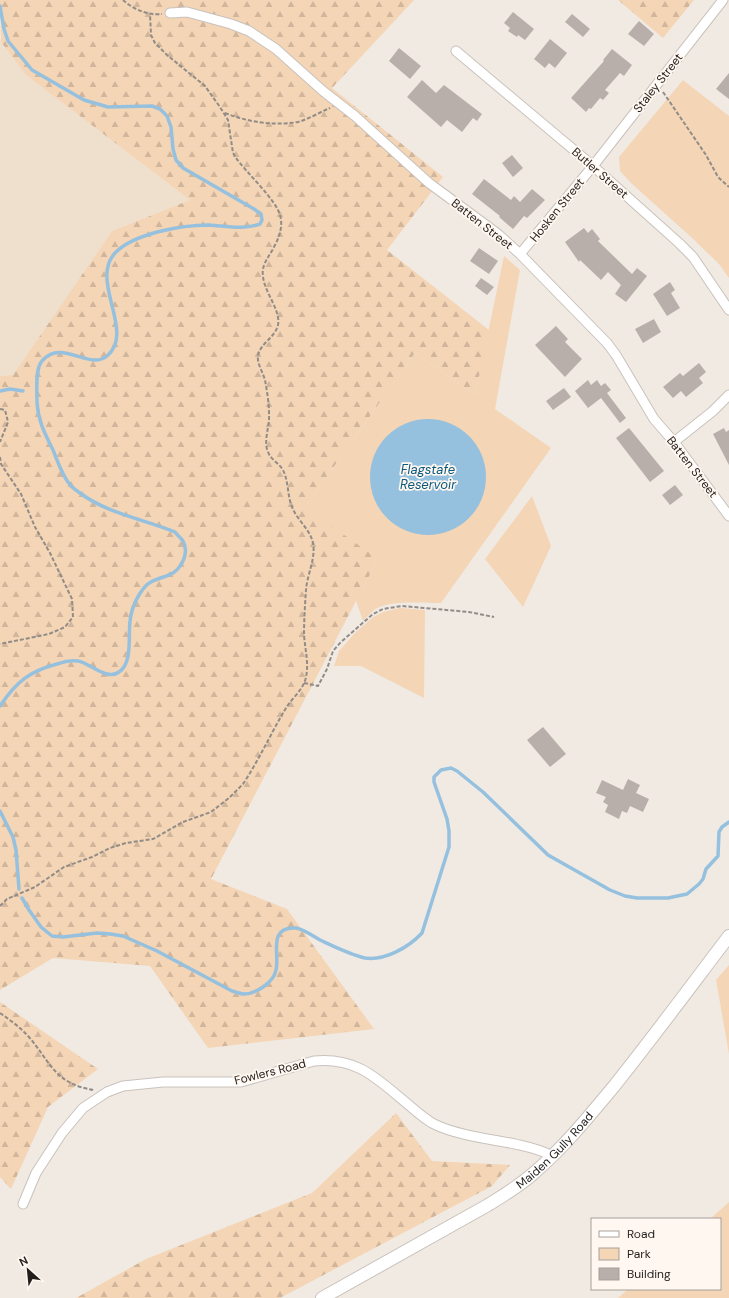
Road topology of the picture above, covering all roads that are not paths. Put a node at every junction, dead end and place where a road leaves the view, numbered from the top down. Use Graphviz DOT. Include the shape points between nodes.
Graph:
graph roads {
  1 [pos="724,0"];
  2 [pos="170,13"];
  3 [pos="456,51"];
  4 [pos="593,166"];
  5 [pos="520,254"];
  6 [pos="729,310"];
  7 [pos="729,395"];
  8 [pos="674,442"];
  9 [pos="729,516"];
  10 [pos="729,936"];
  11 [pos="552,1156"];
  12 [pos="23,1204"];
  13 [pos="322,1298"];
  1 -- 4 [label="street, Staley Street"];
  2 -- 5 [label="street, Batten Street" via="187,12 249,31 276,50 355,116 429,183 498,234"];
  3 -- 4 [label="street, Butler Street"];
  4 -- 5 [label="street, Hosken Street"];
  4 -- 6 [label="street, Butler Street" via="693,257"];
  5 -- 8 [label="street, Batten Street" via="607,343 654,419"];
  7 -- 8 [label="street" via="714,411"];
  8 -- 9 [label="street, Batten Street"];
  10 -- 11 [label="street, Maiden Gully Road" via="588,1118"];
  11 -- 12 [label="street, Fowlers Road" via="538,1148 434,1124 363,1070 338,1061 314,1061 234,1083 163,1082 124,1086 107,1092 83,1108 62,1133 36,1173"];
  11 -- 13 [label="street, Maiden Gully Road" via="513,1189 488,1205"];
}
